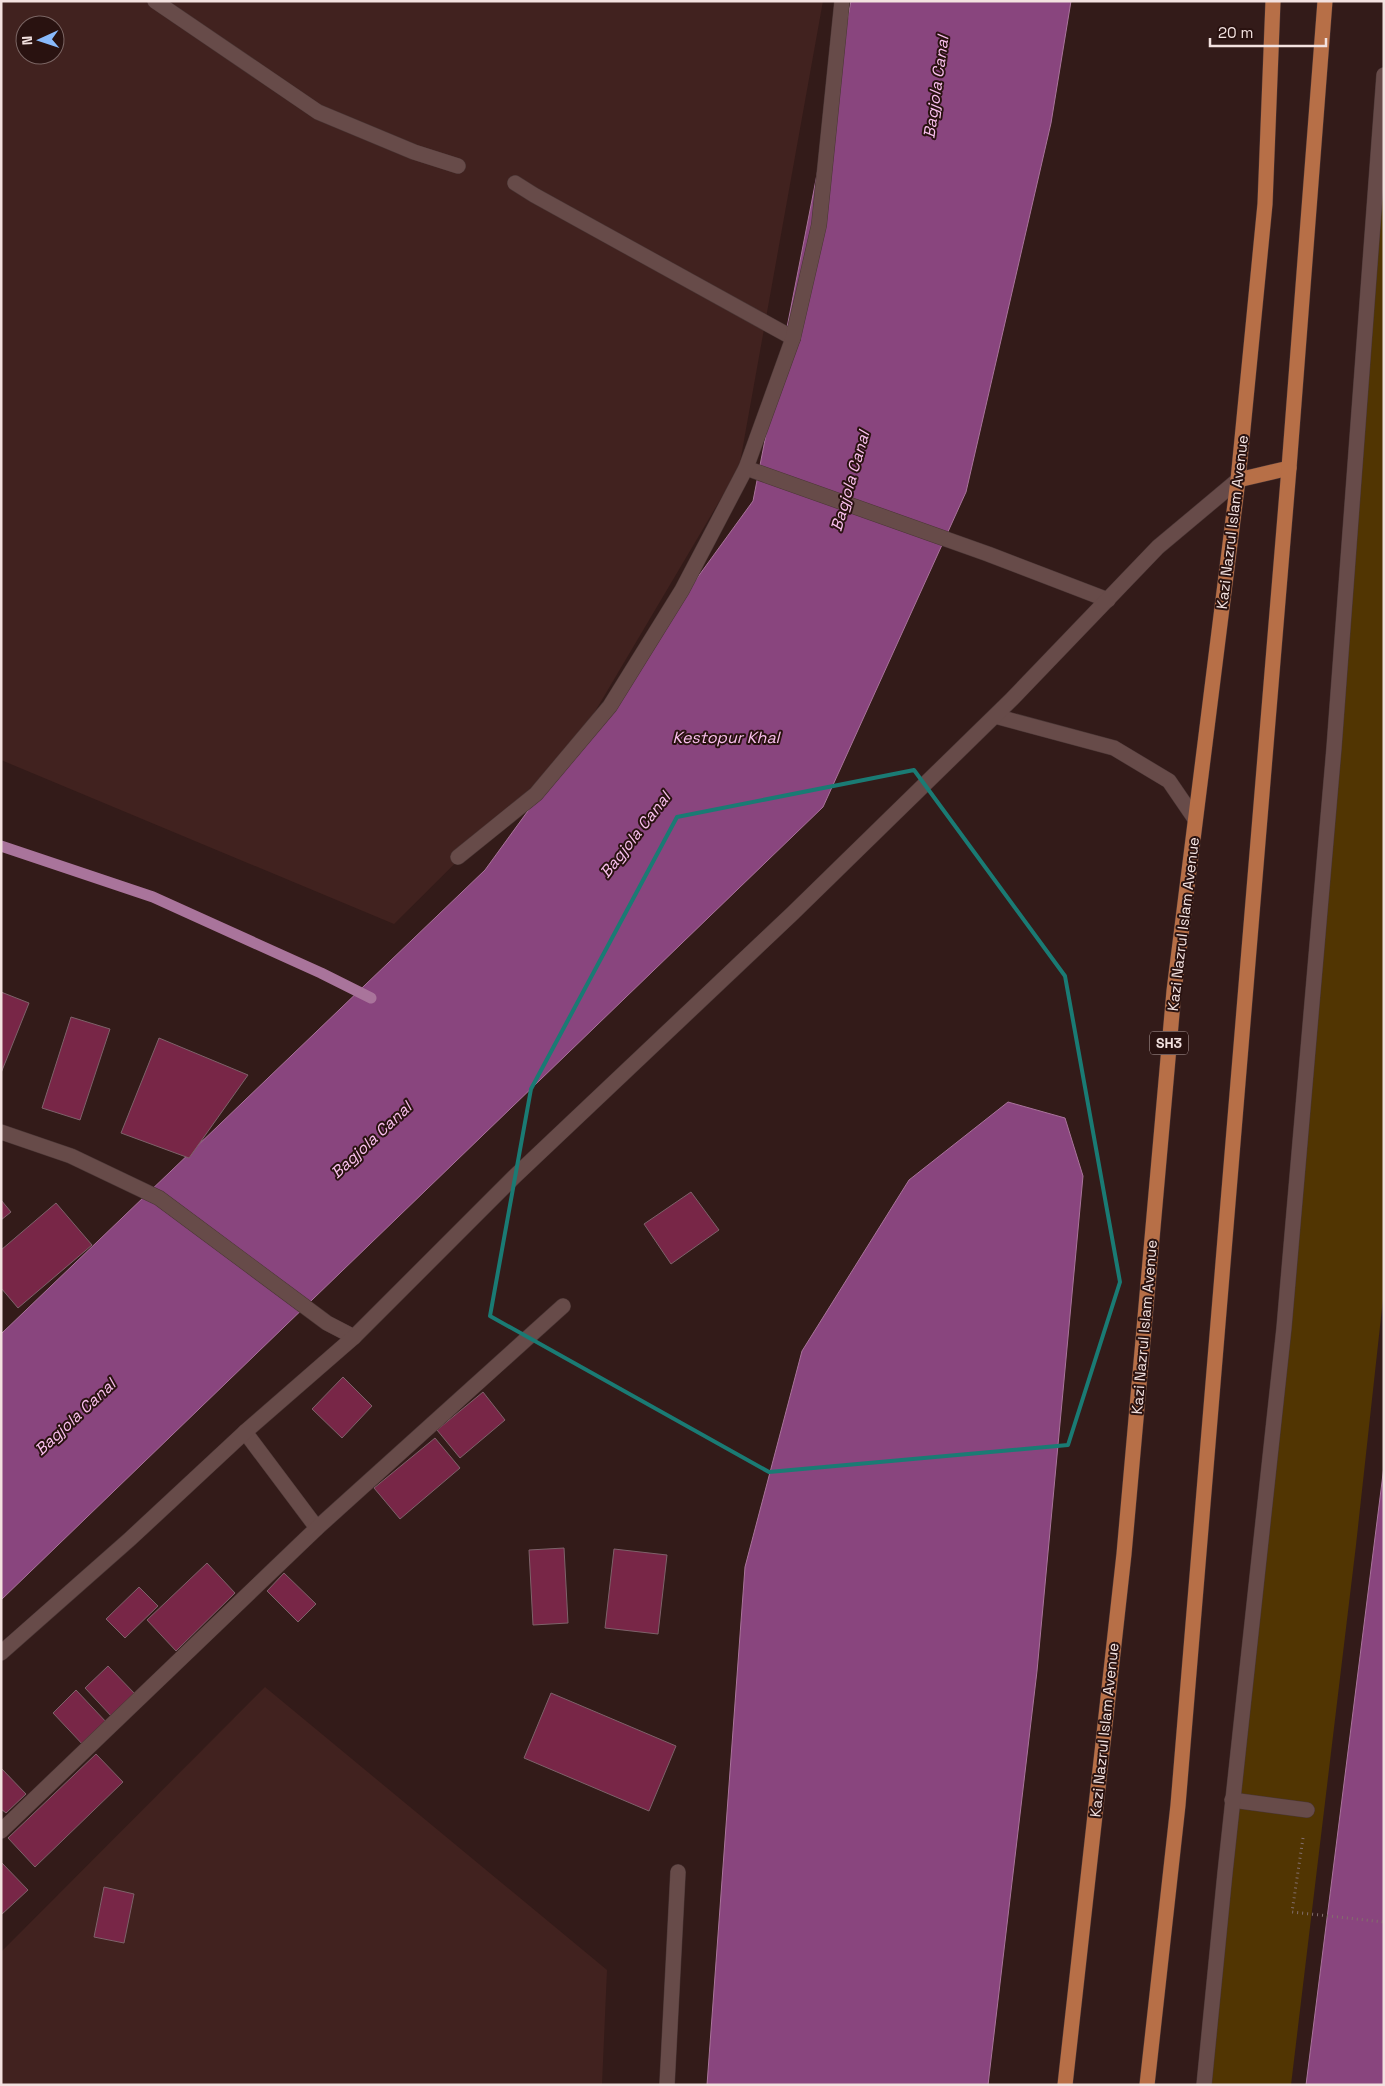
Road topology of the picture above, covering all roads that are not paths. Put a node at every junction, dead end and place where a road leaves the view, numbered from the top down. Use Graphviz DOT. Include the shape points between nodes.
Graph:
graph roads {
  1 [pos="155,1"];
  2 [pos="842,1"];
  3 [pos="1273,1"];
  4 [pos="1325,1"];
  5 [pos="1384,74"];
  6 [pos="458,166"];
  7 [pos="516,183"];
  8 [pos="793,338"];
  9 [pos="746,468"];
  10 [pos="1289,468"];
  11 [pos="1238,480"];
  12 [pos="1108,600"];
  13 [pos="995,716"];
  14 [pos="1195,819"];
  15 [pos="458,857"];
  16 [pos="1,1132"];
  17 [pos="563,1306"];
  18 [pos="354,1337"];
  19 [pos="244,1432"];
  20 [pos="318,1528"];
  21 [pos="1,1652"];
  22 [pos="1232,1800"];
  23 [pos="1307,1810"];
  24 [pos="1,1832"];
  25 [pos="678,1872"];
  26 [pos="667,2085"];
  27 [pos="1065,2085"];
  28 [pos="1147,2085"];
  29 [pos="1204,2085"];
  1 -- 6 [label="street" via="318,112 414,152"];
  2 -- 8 [label="street" via="818,225"];
  3 -- 11 [label="main road, Kazi Nazrul Islam Avenue / SH3" via="1265,204"];
  4 -- 10 [label="main road"];
  5 -- 22 [label="street" via="1333,758 1287,1288"];
  7 -- 8 [label="street"];
  8 -- 9 [label="street"];
  9 -- 12 [label="street"];
  9 -- 15 [label="street" via="682,590 610,706 536,794"];
  10 -- 11 [label="main road"];
  10 -- 28 [label="main road" via="1178,1795"];
  11 -- 12 [label="street" via="1158,547"];
  11 -- 14 [label="main road, Kazi Nazrul Islam Avenue / SH3"];
  12 -- 13 [label="street"];
  13 -- 14 [label="street" via="1114,748 1169,782"];
  13 -- 18 [label="street" via="514,1178"];
  14 -- 27 [label="main road, Kazi Nazrul Islam Avenue / SH3" via="1174,991 1124,1554"];
  16 -- 18 [label="street" via="72,1156 159,1198 327,1323"];
  17 -- 20 [label="street"];
  18 -- 19 [label="street"];
  19 -- 20 [label="street"];
  19 -- 21 [label="street" via="130,1539"];
  20 -- 24 [label="street"];
  22 -- 23 [label="street"];
  22 -- 29 [label="street"];
  25 -- 26 [label="street"];
}
